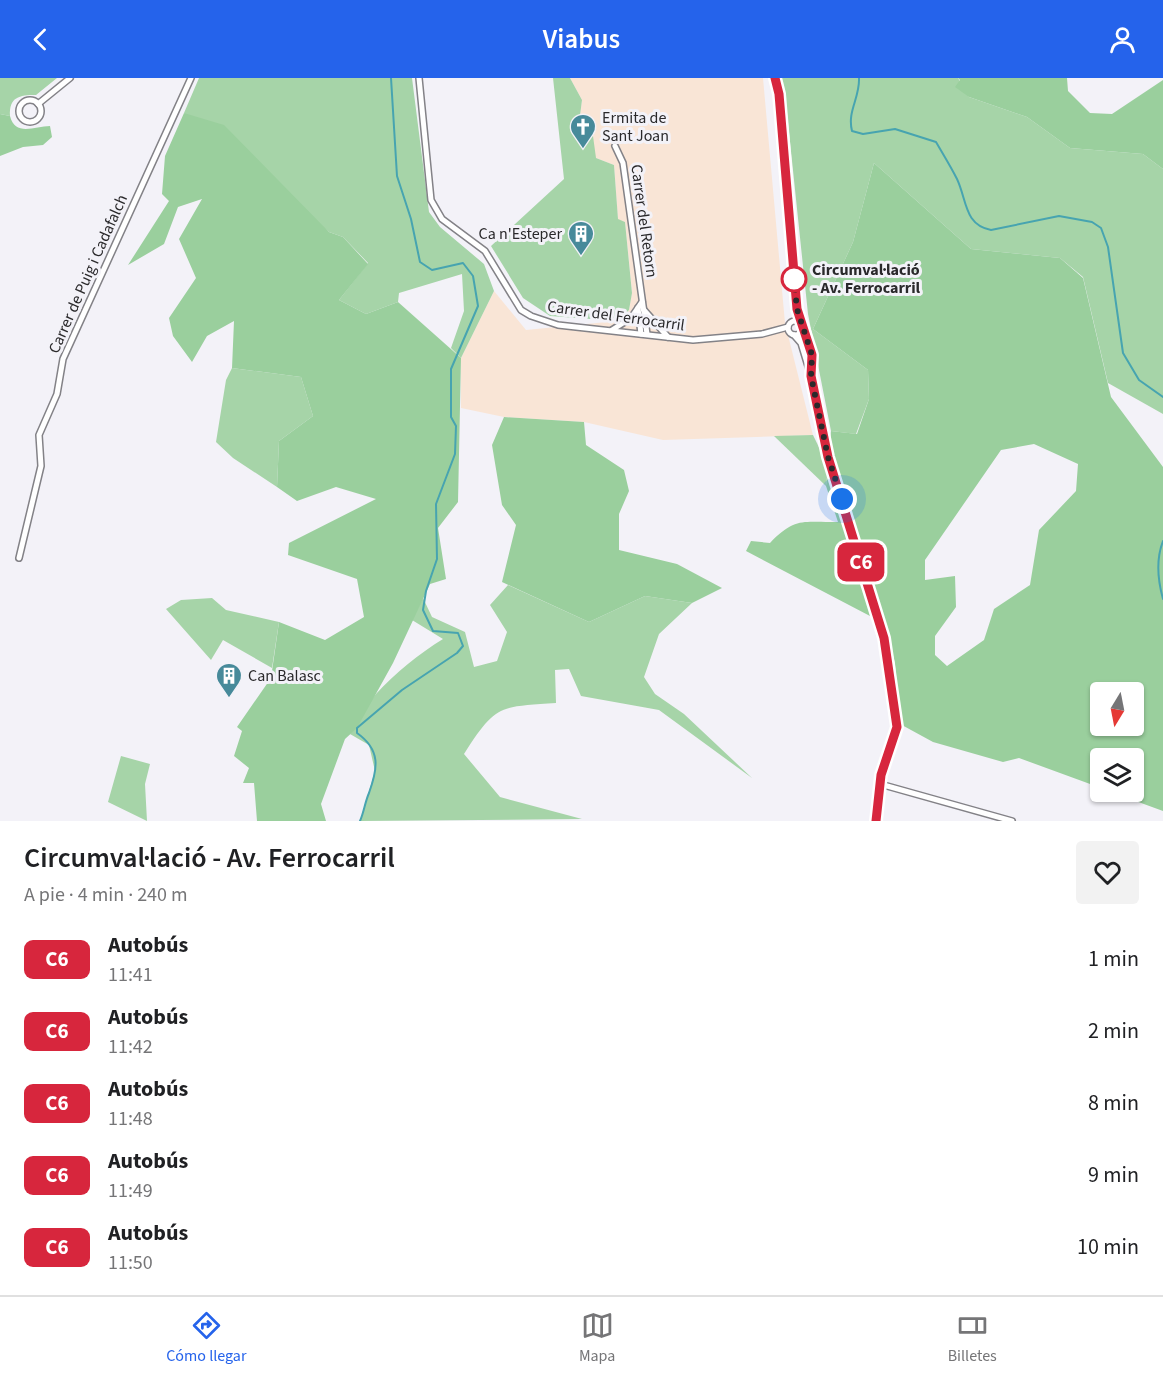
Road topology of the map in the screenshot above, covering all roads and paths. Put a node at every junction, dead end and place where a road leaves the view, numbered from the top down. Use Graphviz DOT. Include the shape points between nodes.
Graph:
graph roads {
  1 [pos="70,78"];
  2 [pos="191,78"];
  3 [pos="419,78"];
  4 [pos="774,78"];
  5 [pos="38,104"];
  6 [pos="615,146"];
  7 [pos="641,306"];
  8 [pos="797,309"];
  9 [pos="790,324"];
  10 [pos="802,325"];
  11 [pos="612,330"];
  12 [pos="644,334"];
  13 [pos="762,334"];
  14 [pos="793,334"];
  15 [pos="668,337"];
  16 [pos="811,376"];
  17 [pos="19,558"];
  18 [pos="880,784"];
  19 [pos="982,813"];
  20 [pos="876,821"];
  21 [pos="980,821"];
  22 [pos="1012,821"];
  1 -- 5 [label="street"];
  2 -- 17 [label="street, Carrer de Puig i Cadafalch" via="63,359 57,394 39,435 41,466"];
  3 -- 11 [label="street, Carrer del Ferrocarril" via="428,188 442,219 485,251 521,310 558,325"];
  4 -- 8 [label="street" via="779,94"];
  5 -- 5 [label="street" via="37,119 29,122 21,117 24,102"];
  6 -- 7 [label="street, Carrer del Retorn" via="623,163"];
  7 -- 11 [label="street"];
  7 -- 12 [label="street, Carrer del Retorn"];
  7 -- 15 [label="street"];
  8 -- 9 [label="street"];
  8 -- 10 [label="street"];
  9 -- 10 [label="street"];
  9 -- 13 [label="street, Carrer del Ferrocarril"];
  9 -- 14 [label="street"];
  10 -- 14 [label="street" via="800,333"];
  10 -- 16 [label="street" via="812,355"];
  11 -- 12 [label="street, Carrer del Ferrocarril"];
  12 -- 15 [label="street, Carrer del Ferrocarril"];
  13 -- 14 [label="street, Carrer del Ferrocarril"];
  13 -- 15 [label="street, Carrer del Ferrocarril" via="716,340"];
  14 -- 16 [label="street" via="801,343"];
  16 -- 18 [label="street" via="828,457 884,638 897,727"];
  18 -- 19 [label="street"];
  18 -- 20 [label="street"];
  19 -- 21 [label="street"];
  19 -- 22 [label="street"];
}
